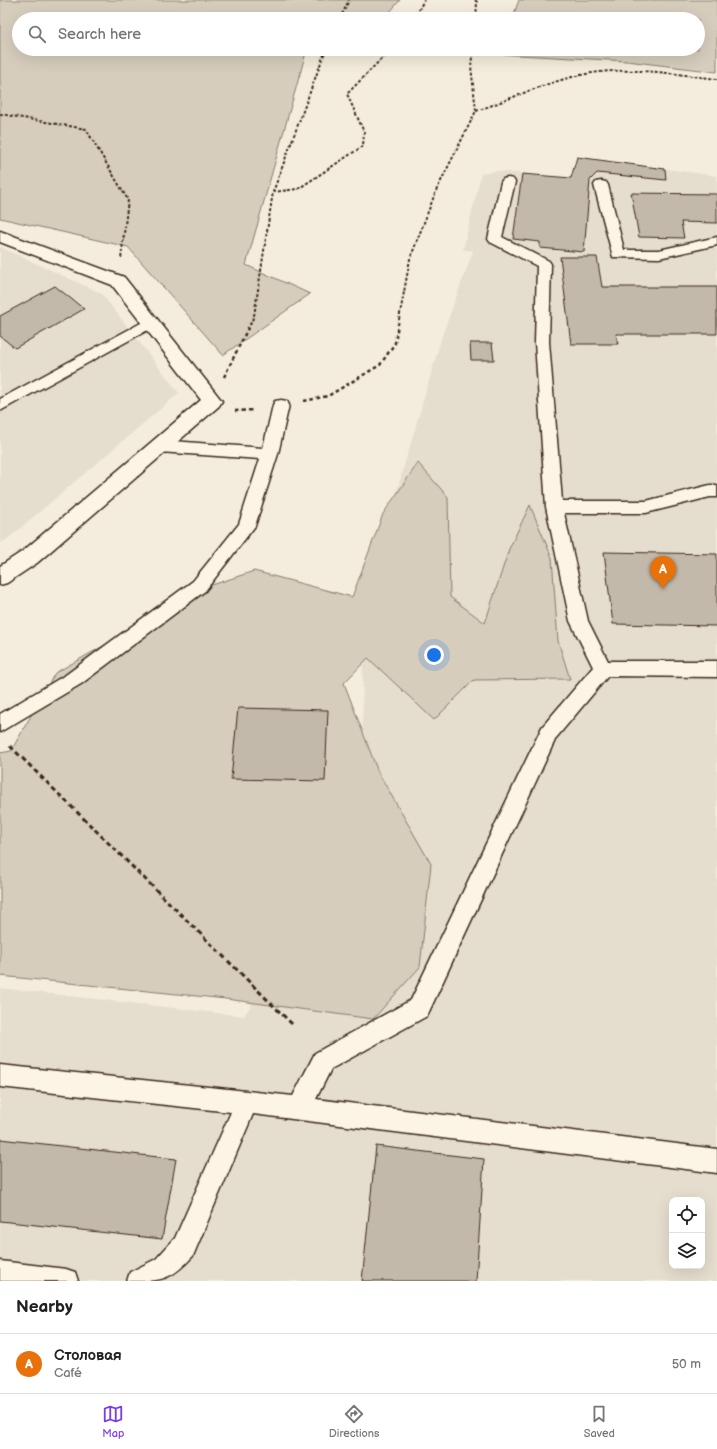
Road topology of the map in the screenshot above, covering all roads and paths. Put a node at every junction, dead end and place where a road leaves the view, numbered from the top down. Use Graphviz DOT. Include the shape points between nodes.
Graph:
graph roads {
  1 [pos="349,0"];
  2 [pos="424,0"];
  3 [pos="475,0"];
  4 [pos="343,12"];
  5 [pos="418,12"];
  6 [pos="476,12"];
  7 [pos="323,56"];
  8 [pos="384,56"];
  9 [pos="472,56"];
  10 [pos="717,79"];
  11 [pos="476,111"];
  12 [pos="0,114"];
  13 [pos="508,182"];
  14 [pos="601,185"];
  15 [pos="273,192"];
  16 [pos="0,236"];
  17 [pos="717,241"];
  18 [pos="118,281"];
  19 [pos="152,322"];
  20 [pos="212,401"];
  21 [pos="281,405"];
  22 [pos="0,406"];
  23 [pos="159,446"];
  24 [pos="270,454"];
  25 [pos="717,491"];
  26 [pos="554,507"];
  27 [pos="0,577"];
  28 [pos="602,668"];
  29 [pos="717,669"];
  30 [pos="0,724"];
  31 [pos="6,741"];
  32 [pos="292,1024"];
  33 [pos="0,1076"];
  34 [pos="247,1102"];
  35 [pos="299,1109"];
  36 [pos="717,1161"];
  37 [pos="0,1273"];
  38 [pos="66,1281"];
  39 [pos="139,1281"];
  1 -- 4 [label="path"];
  2 -- 5 [label="path"];
  3 -- 6 [label="path"];
  7 -- 15 [label="path"];
  8 -- 15 [label="path" via="347,94 364,132 362,146 298,189"];
  9 -- 11 [label="path"];
  10 -- 11 [label="path" via="662,73 611,72 575,77"];
  11 -- 21 [label="path" via="436,191 410,259 395,343 380,365 328,396"];
  12 -- 18 [label="path" via="86,129 128,200"];
  13 -- 26 [label="lane" via="495,239 544,264 542,342"];
  14 -- 17 [label="lane" via="618,254 659,254"];
  15 -- 20 [label="path" via="254,316"];
  16 -- 18 [label="street"];
  18 -- 19 [label="street"];
  19 -- 20 [label="street"];
  19 -- 22 [label="lane"];
  20 -- 21 [label="path" via="233,412"];
  20 -- 23 [label="street"];
  21 -- 24 [label="lane"];
  23 -- 24 [label="lane"];
  23 -- 27 [label="street" via="30,557"];
  24 -- 30 [label="lane" via="247,526 199,586 74,680"];
  25 -- 26 [label="lane" via="646,507"];
  26 -- 28 [label="lane" via="579,621"];
  28 -- 29 [label="lane"];
  28 -- 35 [label="lane" via="549,733 418,1008 323,1062"];
  31 -- 32 [label="path"];
  33 -- 34 [label="lane"];
  34 -- 35 [label="lane"];
  34 -- 39 [label="lane" via="184,1246 175,1260 162,1271"];
  35 -- 36 [label="lane"];
  37 -- 38 [label="lane"];
}
